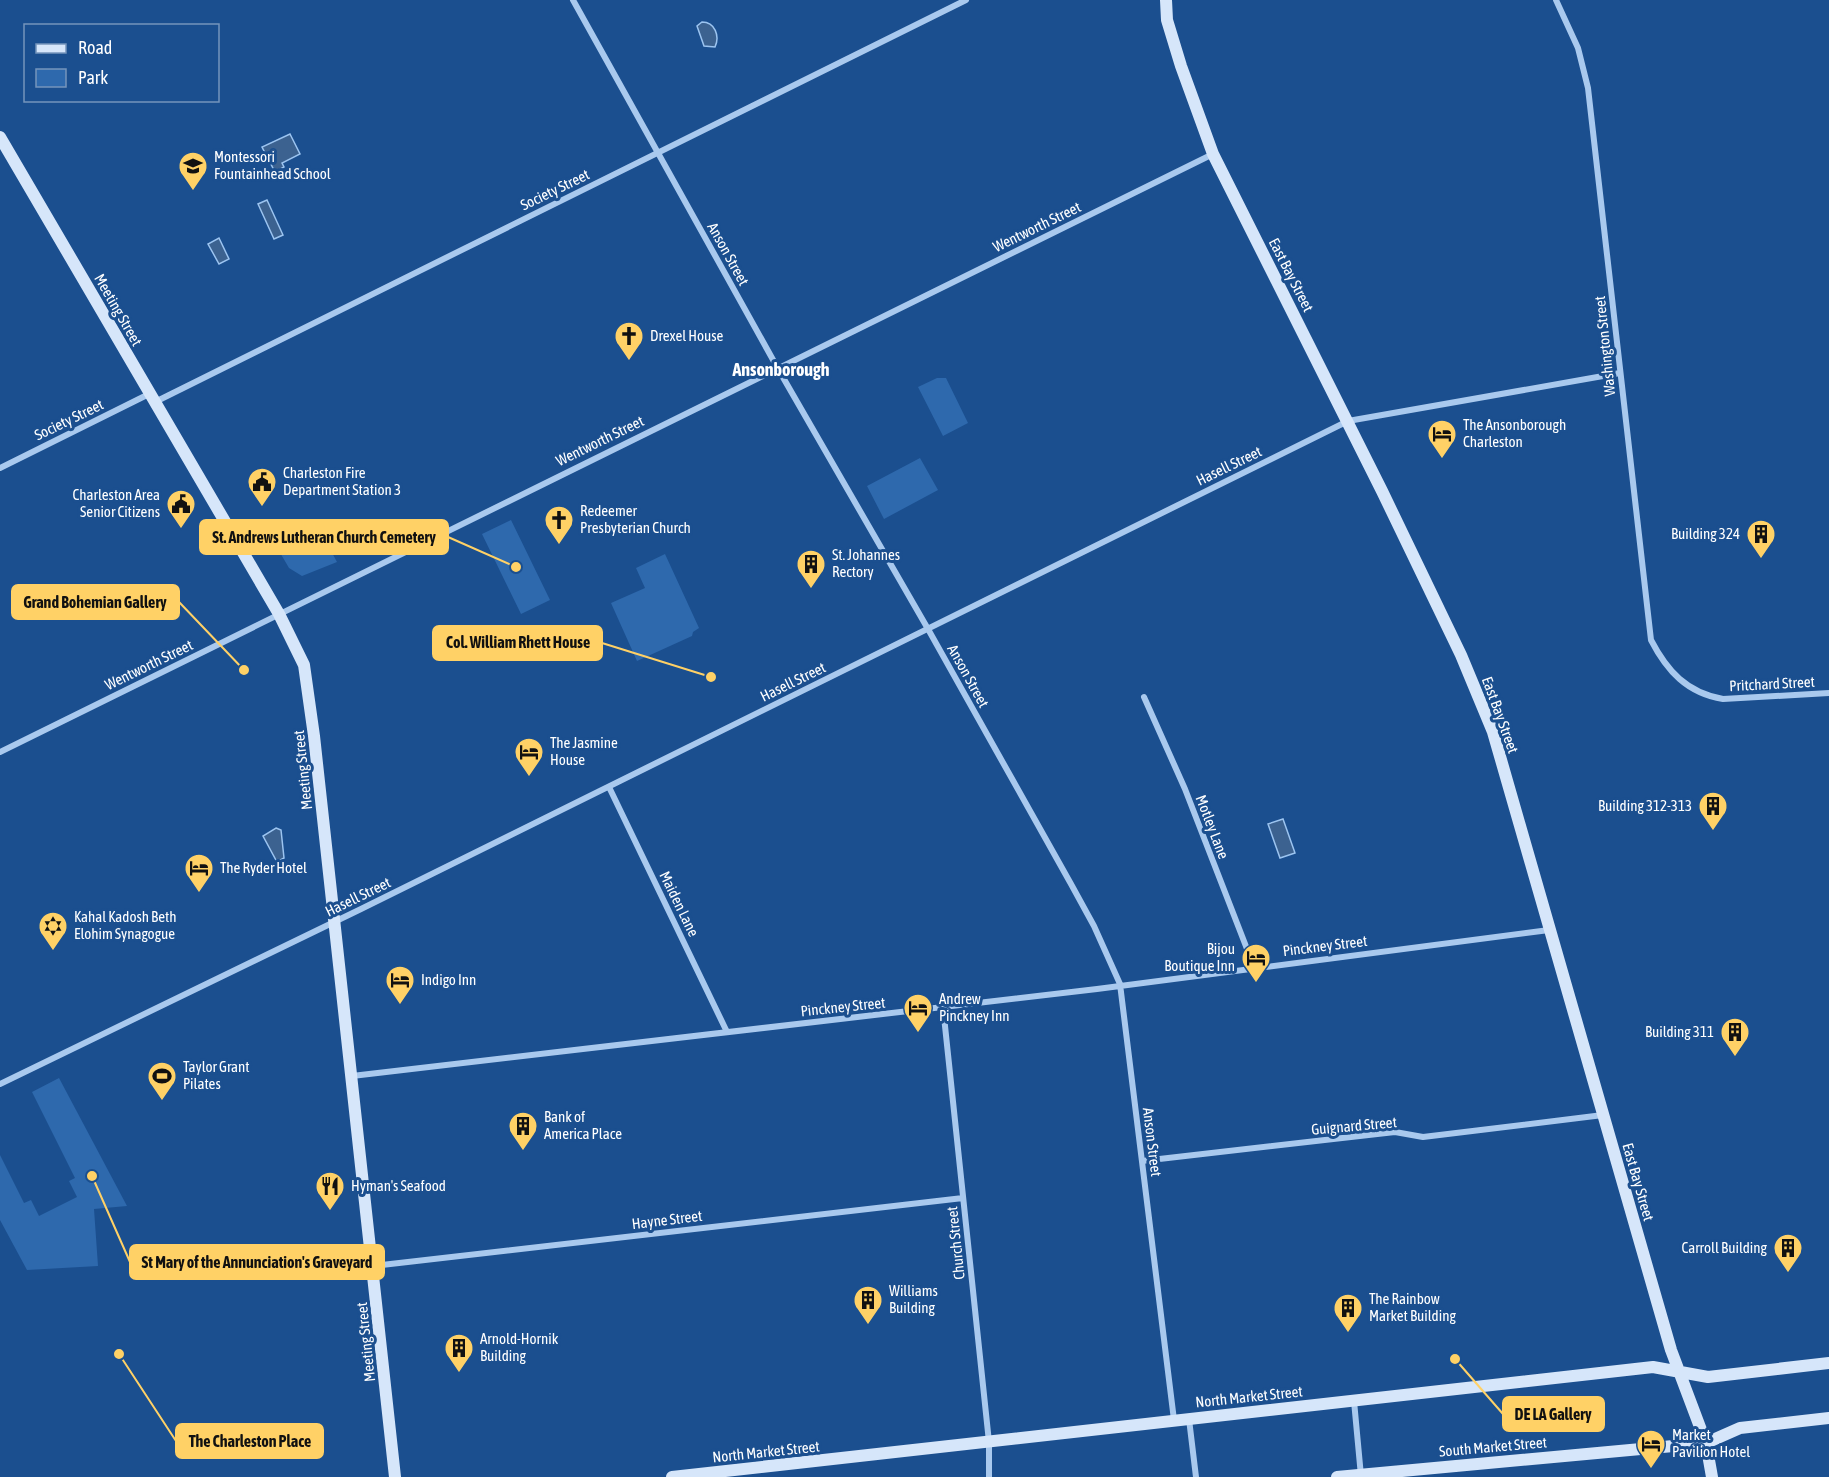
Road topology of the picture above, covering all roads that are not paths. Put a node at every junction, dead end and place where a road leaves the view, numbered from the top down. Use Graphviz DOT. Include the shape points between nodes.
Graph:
graph roads {
  1 [pos="573,0"];
  2 [pos="966,0"];
  3 [pos="1166,0"];
  4 [pos="1556,0"];
  5 [pos="0,137"];
  6 [pos="658,152"];
  7 [pos="1213,154"];
  8 [pos="777,367"];
  9 [pos="1620,373"];
  10 [pos="152,398"];
  11 [pos="1348,421"];
  12 [pos="0,468"];
  13 [pos="279,614"];
  14 [pos="928,629"];
  15 [pos="1684,684"];
  16 [pos="1829,693"];
  17 [pos="1144,697"];
  18 [pos="0,752"];
  19 [pos="609,787"];
  20 [pos="335,922"];
  21 [pos="1550,930"];
  22 [pos="1254,967"];
  23 [pos="1120,984"];
  24 [pos="943,1007"];
  25 [pos="727,1032"];
  26 [pos="352,1076"];
  27 [pos="0,1084"];
  28 [pos="1604,1114"];
  29 [pos="1142,1161"];
  30 [pos="963,1198"];
  31 [pos="373,1266"];
  32 [pos="1829,1363"];
  33 [pos="1679,1372"];
  34 [pos="1354,1401"];
  35 [pos="1189,1419"];
  36 [pos="1829,1419"];
  37 [pos="1174,1420"];
  38 [pos="988,1442"];
  39 [pos="1706,1443"];
  40 [pos="1361,1476"];
  41 [pos="395,1477"];
  42 [pos="672,1477"];
  43 [pos="989,1477"];
  44 [pos="1196,1477"];
  45 [pos="1337,1477"];
  46 [pos="1712,1477"];
  1 -- 6 [label="street, Anson Street"];
  2 -- 6 [label="street, Society Street"];
  3 -- 7 [label="street, East Bay Street" via="1167,20 1181,66"];
  4 -- 9 [label="street, Washington Street" via="1578,48 1588,88"];
  5 -- 10 [label="street, Meeting Street"];
  6 -- 8 [label="street, Anson Street"];
  6 -- 10 [label="street, Society Street"];
  7 -- 8 [label="street, Wentworth Street"];
  7 -- 11 [label="street, East Bay Street"];
  8 -- 13 [label="street, Wentworth Street"];
  8 -- 14 [label="street, Anson Street"];
  9 -- 11 [label="street, Hasell Street"];
  9 -- 15 [label="street, Washington Street" via="1647,626 1663,664"];
  10 -- 12 [label="street, Society Street"];
  10 -- 13 [label="street, Meeting Street"];
  11 -- 14 [label="street, Hasell Street"];
  11 -- 21 [label="street, East Bay Street" via="1461,655 1493,732"];
  13 -- 18 [label="street, Wentworth Street"];
  13 -- 20 [label="street, Meeting Street" via="295,644 308,686"];
  14 -- 19 [label="street, Hasell Street"];
  14 -- 23 [label="street, Anson Street" via="1094,926"];
  15 -- 16 [label="street, Pritchard Street" via="1723,699"];
  17 -- 22 [label="street, Motley Lane" via="1185,789"];
  19 -- 20 [label="street, Hasell Street"];
  19 -- 25 [label="street, Maiden Lane"];
  20 -- 26 [label="street, Meeting Street"];
  20 -- 27 [label="street, Hasell Street"];
  21 -- 22 [label="street, Pinckney Street"];
  21 -- 28 [label="street, East Bay Street"];
  22 -- 23 [label="street, Pinckney Street"];
  23 -- 24 [label="street, Pinckney Street"];
  23 -- 29 [label="street, Anson Street"];
  24 -- 25 [label="street, Pinckney Street"];
  24 -- 30 [label="street, Church Street"];
  25 -- 26 [label="street, Pinckney Street"];
  26 -- 31 [label="street, Meeting Street"];
  28 -- 29 [label="street, Guignard Street" via="1423,1137 1395,1132"];
  28 -- 33 [label="street, East Bay Street"];
  29 -- 37 [label="street, Anson Street"];
  30 -- 31 [label="street, Hayne Street"];
  30 -- 38 [label="street, Church Street"];
  31 -- 41 [label="street, Meeting Street"];
  32 -- 33 [label="street, North Market Street" via="1708,1377"];
  33 -- 34 [label="street, North Market Street" via="1653,1367"];
  33 -- 39 [label="street, East Bay Street"];
  34 -- 35 [label="street, North Market Street"];
  34 -- 40 [label="street"];
  35 -- 37 [label="street, North Market Street"];
  35 -- 44 [label="street"];
  36 -- 39 [label="street, South Market Street" via="1740,1428"];
  37 -- 38 [label="street, North Market Street"];
  38 -- 42 [label="street, North Market Street"];
  38 -- 43 [label="street, Church Street"];
  39 -- 40 [label="street, South Market Street"];
  39 -- 46 [label="street, East Bay Street"];
  40 -- 45 [label="street, South Market Street"];
}
